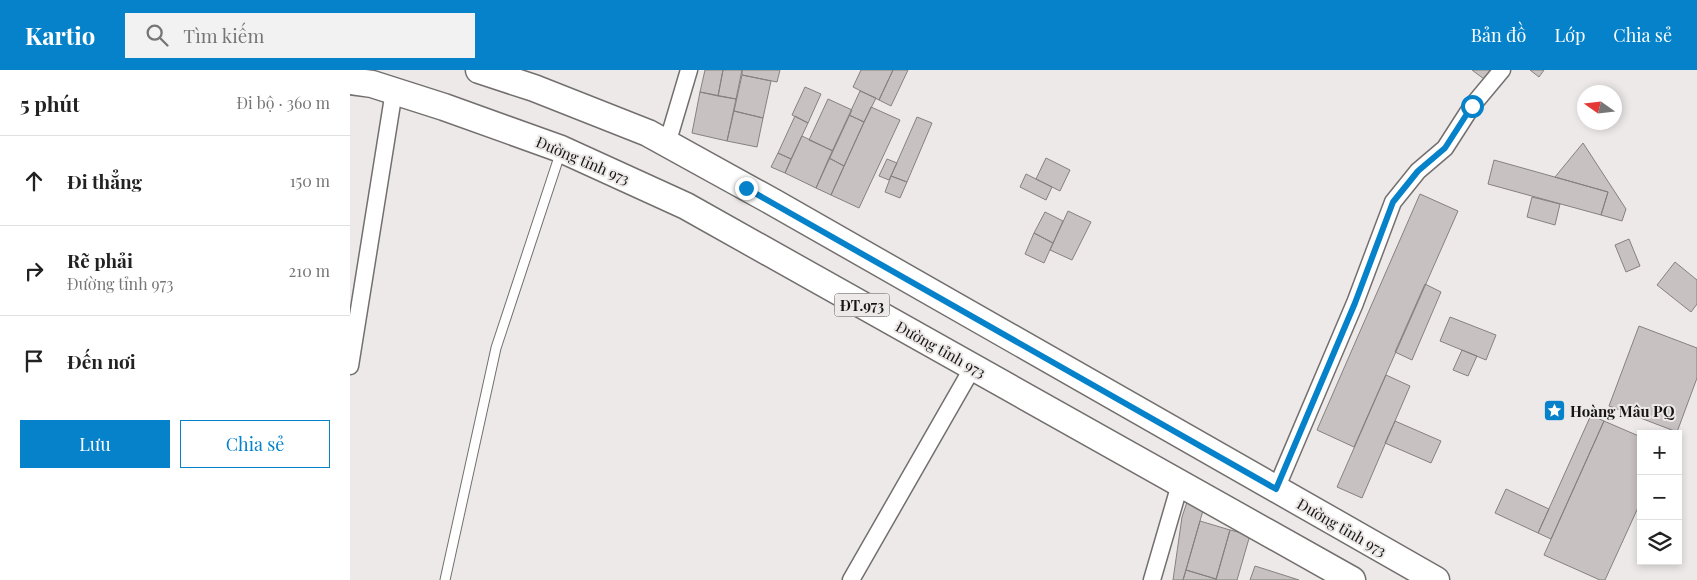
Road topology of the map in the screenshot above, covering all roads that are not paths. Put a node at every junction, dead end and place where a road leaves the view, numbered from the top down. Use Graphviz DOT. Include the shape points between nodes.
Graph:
graph roads {
  1 [pos="479,70"];
  2 [pos="689,70"];
  3 [pos="1502,70"];
  4 [pos="350,81"];
  5 [pos="394,91"];
  6 [pos="667,144"];
  7 [pos="561,149"];
  8 [pos="350,366"];
  9 [pos="973,367"];
  10 [pos="1180,484"];
  11 [pos="1276,489"];
  12 [pos="1360,538"];
  13 [pos="1347,577"];
  14 [pos="445,580"];
  15 [pos="851,580"];
  16 [pos="1152,580"];
  17 [pos="1436,580"];
  1 -- 6 [label="main road, Đường tỉnh 973 / ĐT.973" via="534,88"];
  2 -- 6 [label="street"];
  3 -- 11 [label="street" via="1472,106 1445,148 1418,171 1393,202 1355,303"];
  4 -- 5 [label="main road, Đường tỉnh 973 / ĐT.973"];
  5 -- 7 [label="main road, Đường tỉnh 973 / ĐT.973"];
  5 -- 8 [label="street"];
  6 -- 11 [label="main road, Đường tỉnh 973 / ĐT.973"];
  7 -- 9 [label="main road, Đường tỉnh 973 / ĐT.973" via="686,206"];
  7 -- 14 [label="lane" via="496,348"];
  9 -- 10 [label="main road, Đường tỉnh 973 / ĐT.973"];
  9 -- 15 [label="street"];
  10 -- 13 [label="main road, Đường tỉnh 973 / ĐT.973"];
  10 -- 16 [label="street"];
  11 -- 12 [label="main road, Đường tỉnh 973 / ĐT.973"];
  12 -- 13 [label="main road"];
  12 -- 17 [label="main road, Đường tỉnh 973 / ĐT.973"];
}
